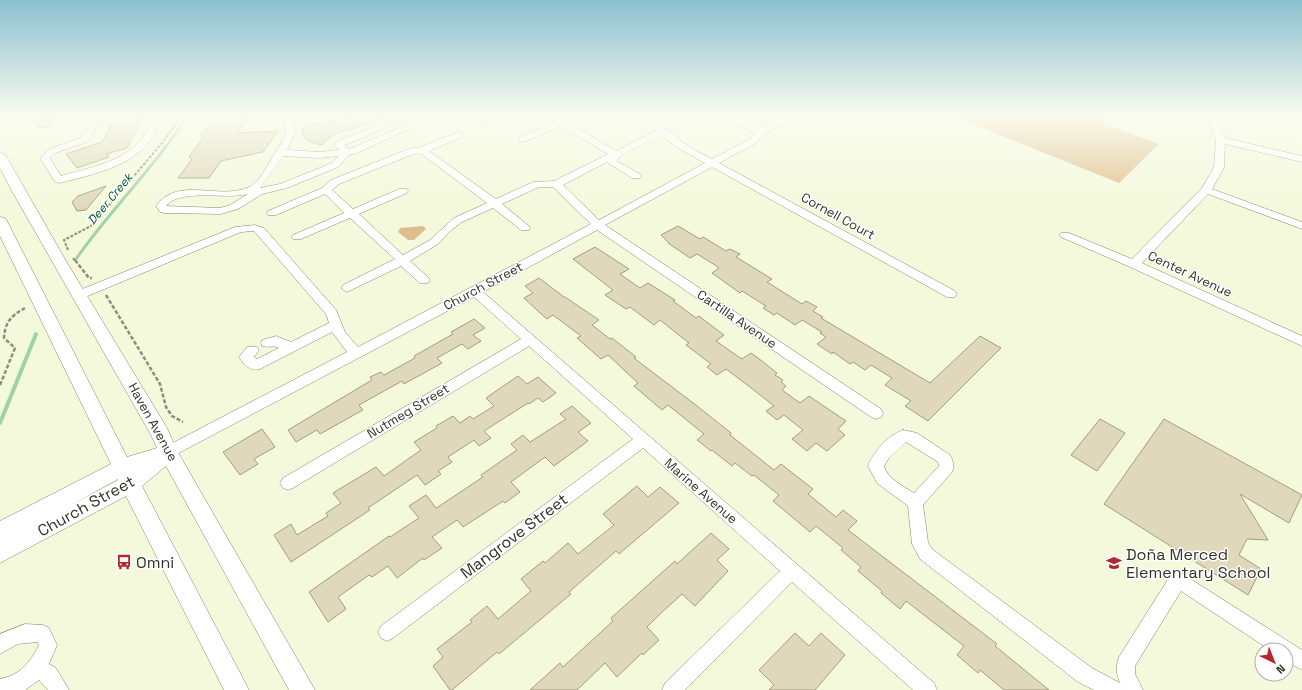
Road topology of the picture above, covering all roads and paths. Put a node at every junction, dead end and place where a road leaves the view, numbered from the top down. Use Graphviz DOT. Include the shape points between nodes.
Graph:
graph roads {
  1 [pos="63,147"];
  2 [pos="139,147"];
  3 [pos="159,147"];
  4 [pos="283,147"];
  5 [pos="341,147"];
  6 [pos="363,147"];
  7 [pos="428,147"];
  8 [pos="603,147"];
  9 [pos="631,147"];
  10 [pos="683,147"];
  11 [pos="743,147"];
  12 [pos="1220,147"];
  13 [pos="1255,147"];
  14 [pos="422,150"];
  15 [pos="346,152"];
  16 [pos="280,153"];
  17 [pos="616,155"];
  18 [pos="0,156"];
  19 [pos="1302,159"];
  20 [pos="711,163"];
  21 [pos="636,176"];
  22 [pos="556,184"];
  23 [pos="326,190"];
  24 [pos="1206,190"];
  25 [pos="255,191"];
  26 [pos="403,191"];
  27 [pos="496,204"];
  28 [pos="272,213"];
  29 [pos="352,214"];
  30 [pos="0,221"];
  31 [pos="598,225"];
  32 [pos="1302,226"];
  33 [pos="525,228"];
  34 [pos="1065,235"];
  35 [pos="297,237"];
  36 [pos="403,260"];
  37 [pos="1134,264"];
  38 [pos="424,280"];
  39 [pos="100,286"];
  40 [pos="347,288"];
  41 [pos="475,291"];
  42 [pos="951,294"];
  43 [pos="79,295"];
  44 [pos="25,308"];
  45 [pos="336,325"];
  46 [pos="1301,338"];
  47 [pos="529,340"];
  48 [pos="267,343"];
  49 [pos="291,348"];
  50 [pos="252,350"];
  51 [pos="356,353"];
  52 [pos="0,385"];
  53 [pos="876,413"];
  54 [pos="182,422"];
  55 [pos="642,440"];
  56 [pos="168,452"];
  57 [pos="127,475"];
  58 [pos="288,483"];
  59 [pos="915,503"];
  60 [pos="0,532"];
  61 [pos="0,553"];
  62 [pos="792,570"];
  63 [pos="387,632"];
  64 [pos="1274,642"];
  65 [pos="0,645"];
  66 [pos="38,668"];
  67 [pos="0,690"];
  68 [pos="59,690"];
  69 [pos="237,690"];
  70 [pos="303,690"];
  71 [pos="672,690"];
  72 [pos="927,690"];
  73 [pos="1113,690"];
  74 [pos="1133,690"];
  1 -- 2 [label="street" via="52,151 45,158 59,180 108,164"];
  3 -- 39 [label="path" via="91,226 64,240 80,267 89,278 96,278"];
  4 -- 16 [label="street"];
  5 -- 15 [label="street"];
  6 -- 15 [label="street"];
  7 -- 14 [label="street"];
  8 -- 17 [label="street"];
  9 -- 17 [label="street"];
  10 -- 20 [label="street, Cornell Court"];
  11 -- 20 [label="street, Church Street"];
  12 -- 24 [label="street" via="1219,167"];
  13 -- 19 [label="street"];
  14 -- 23 [label="street" via="409,152 335,182"];
  14 -- 27 [label="street"];
  15 -- 16 [label="street" via="320,155"];
  15 -- 25 [label="street" via="336,165 283,186"];
  16 -- 25 [label="street"];
  17 -- 21 [label="street" via="612,162"];
  17 -- 22 [label="street"];
  18 -- 43 [label="main road, Haven Avenue" via="58,263"];
  20 -- 31 [label="street, Church Street"];
  20 -- 42 [label="street, Cornell Court"];
  22 -- 27 [label="street" via="537,184"];
  22 -- 31 [label="street, Cartilla Avenue"];
  23 -- 28 [label="street"];
  23 -- 29 [label="street"];
  24 -- 32 [label="street"];
  24 -- 37 [label="street"];
  25 -- 25 [label="street" via="235,195 177,194 167,198 161,206 164,210 221,210 234,207"];
  26 -- 29 [label="street"];
  27 -- 33 [label="street"];
  27 -- 36 [label="street" via="458,220 434,242"];
  29 -- 35 [label="street"];
  29 -- 36 [label="street"];
  30 -- 57 [label="main road"];
  31 -- 41 [label="street, Church Street"];
  31 -- 53 [label="street, Cartilla Avenue"];
  34 -- 37 [label="street, Center Avenue"];
  36 -- 38 [label="street"];
  36 -- 40 [label="street"];
  37 -- 46 [label="street, Center Avenue"];
  39 -- 43 [label="street"];
  39 -- 45 [label="street" via="239,229 255,228 260,230 332,313"];
  39 -- 54 [label="path" via="160,384 161,398 173,419"];
  41 -- 47 [label="street, Marine Avenue"];
  41 -- 51 [label="street, Church Street"];
  43 -- 56 [label="main road, Haven Avenue"];
  44 -- 52 [label="path" via="8,318 4,327 4,338 15,348"];
  45 -- 49 [label="street"];
  45 -- 51 [label="street" via="339,334"];
  47 -- 55 [label="street, Marine Avenue"];
  47 -- 58 [label="street, Nutmeg Street"];
  48 -- 49 [label="street" via="276,341"];
  49 -- 50 [label="street" via="255,366 246,357"];
  51 -- 56 [label="street, Church Street"];
  55 -- 62 [label="street, Marine Avenue"];
  55 -- 63 [label="street, Mangrove Street"];
  56 -- 57 [label="main road, Church Street"];
  56 -- 70 [label="main road, Haven Avenue"];
  57 -- 60 [label="main road, Church Street"];
  57 -- 61 [label="main road, Church Street"];
  57 -- 69 [label="main road"];
  59 -- 59 [label="street" via="947,468 945,459 912,437 903,436 877,460 876,468 886,482"];
  59 -- 73 [label="street" via="920,544 926,554 1085,675"];
  62 -- 71 [label="street"];
  62 -- 72 [label="street, Marine Avenue"];
  64 -- 74 [label="street" via="1178,579 1126,664 1126,674"];
  65 -- 66 [label="street" via="7,639 27,631 42,634 48,645"];
  66 -- 67 [label="street" via="24,680"];
  66 -- 68 [label="street" via="49,675"];
}
